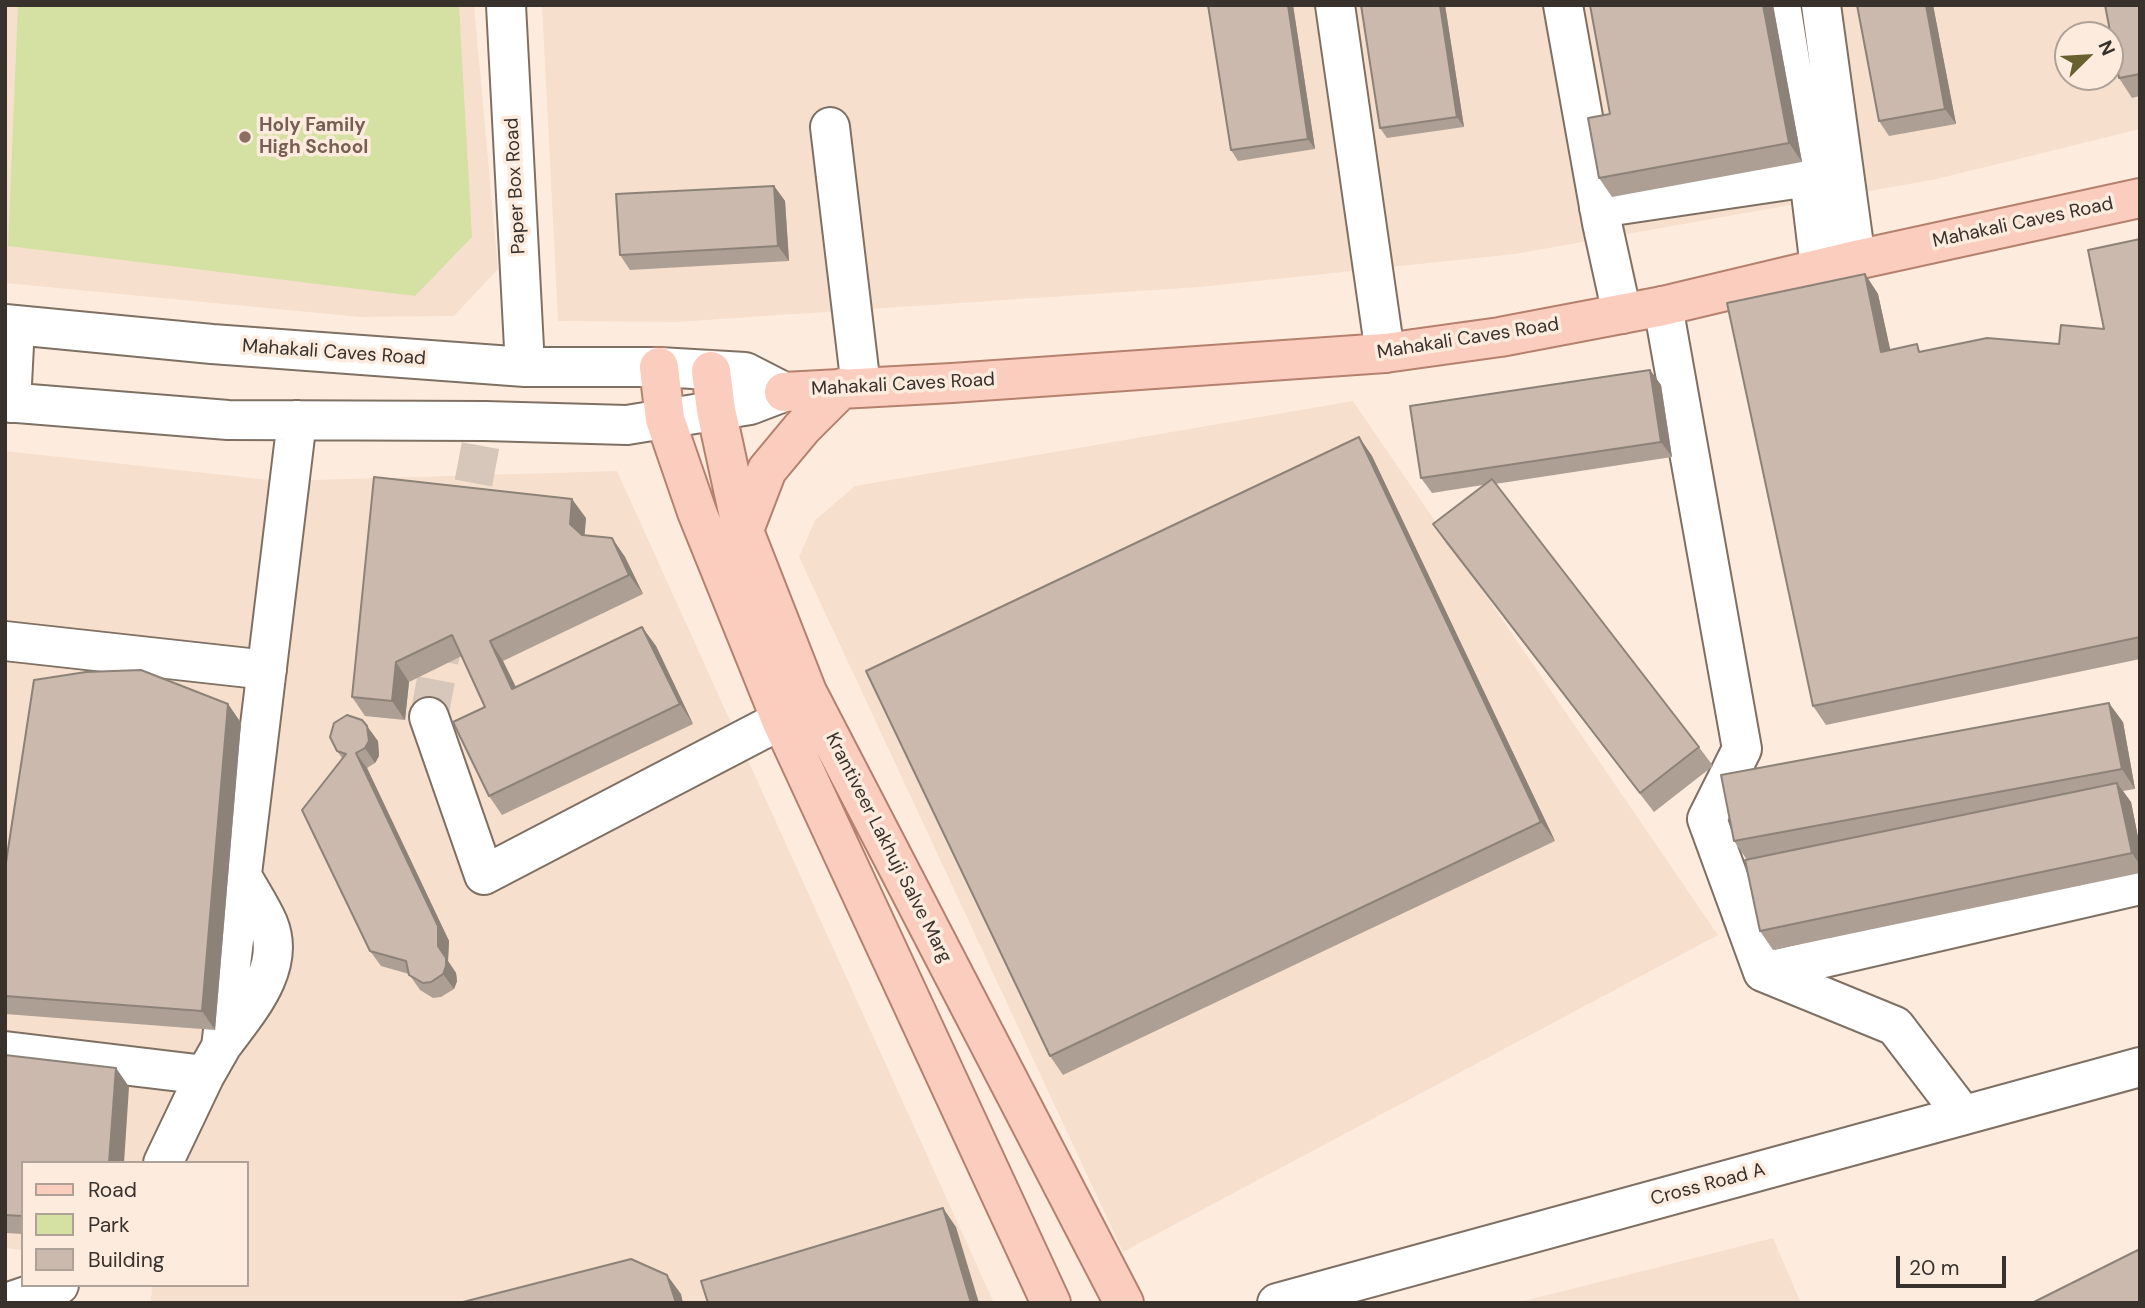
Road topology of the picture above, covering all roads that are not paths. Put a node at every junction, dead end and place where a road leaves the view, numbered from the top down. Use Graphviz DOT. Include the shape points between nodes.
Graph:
graph roads {
  1 [pos="506,5"];
  2 [pos="1335,5"];
  3 [pos="1563,5"];
  4 [pos="1781,5"];
  5 [pos="1821,5"];
  6 [pos="830,127"];
  7 [pos="1826,171"];
  8 [pos="2140,198"];
  9 [pos="1599,208"];
  10 [pos="1838,264"];
  11 [pos="1663,306"];
  12 [pos="1622,314"];
  13 [pos="10,325"];
  14 [pos="1385,353"];
  15 [pos="525,367"];
  16 [pos="659,368"];
  17 [pos="712,371"];
  18 [pos="851,387"];
  19 [pos="783,392"];
  20 [pos="8,402"];
  21 [pos="716,411"];
  22 [pos="665,419"];
  23 [pos="297,420"];
  24 [pos="744,530"];
  25 [pos="5,641"];
  26 [pos="267,670"];
  27 [pos="429,717"];
  28 [pos="781,720"];
  29 [pos="2140,885"];
  30 [pos="1763,972"];
  31 [pos="5,1051"];
  32 [pos="213,1061"];
  33 [pos="2140,1067"];
  34 [pos="1963,1115"];
  35 [pos="164,1161"];
  36 [pos="53,1287"];
  37 [pos="6,1303"];
  38 [pos="1051,1303"];
  39 [pos="1124,1303"];
  40 [pos="1277,1303"];
  1 -- 15 [label="street, Paper Box Road"];
  2 -- 14 [label="street"];
  3 -- 9 [label="street"];
  4 -- 7 [label="street"];
  5 -- 7 [label="street"];
  6 -- 18 [label="street"];
  7 -- 9 [label="street"];
  7 -- 10 [label="street"];
  8 -- 10 [label="main road, Mahakali Caves Road"];
  9 -- 12 [label="street"];
  10 -- 11 [label="main road, Mahakali Caves Road"];
  11 -- 12 [label="main road, Mahakali Caves Road"];
  11 -- 30 [label="street" via="1742,749 1707,819"];
  12 -- 14 [label="main road, Mahakali Caves Road"];
  13 -- 15 [label="street, Mahakali Caves Road"];
  13 -- 20 [label="street"];
  14 -- 18 [label="main road, Mahakali Caves Road"];
  15 -- 16 [label="street, Mahakali Caves Road"];
  16 -- 17 [label="street, Mahakali Caves Road"];
  16 -- 22 [label="main road, Krantiveer Lakhuji Salve Marg"];
  17 -- 19 [label="street, Mahakali Caves Road" via="745,372"];
  17 -- 21 [label="main road, Krantiveer Lakhuji Salve Marg"];
  18 -- 19 [label="main road, Mahakali Caves Road"];
  18 -- 24 [label="main road" via="802,428 767,470"];
  19 -- 21 [label="street, Mahakali Caves Road" via="750,405"];
  20 -- 23 [label="street, Mahakali Caves Road" via="228,420"];
  21 -- 22 [label="street, Mahakali Caves Road"];
  21 -- 24 [label="main road, Krantiveer Lakhuji Salve Marg"];
  22 -- 23 [label="street, Mahakali Caves Road" via="627,425"];
  22 -- 28 [label="main road, Krantiveer Lakhuji Salve Marg" via="697,512"];
  23 -- 26 [label="street"];
  24 -- 39 [label="main road, Krantiveer Lakhuji Salve Marg" via="807,692"];
  25 -- 26 [label="street"];
  26 -- 32 [label="street"];
  27 -- 28 [label="street" via="484,874"];
  28 -- 38 [label="main road, Krantiveer Lakhuji Salve Marg"];
  29 -- 30 [label="street"];
  30 -- 34 [label="street" via="1895,1026"];
  31 -- 32 [label="street"];
  32 -- 35 [label="street"];
  33 -- 34 [label="street, Cross Road A"];
  34 -- 40 [label="street, Cross Road A"];
  36 -- 37 [label="street"];
}
